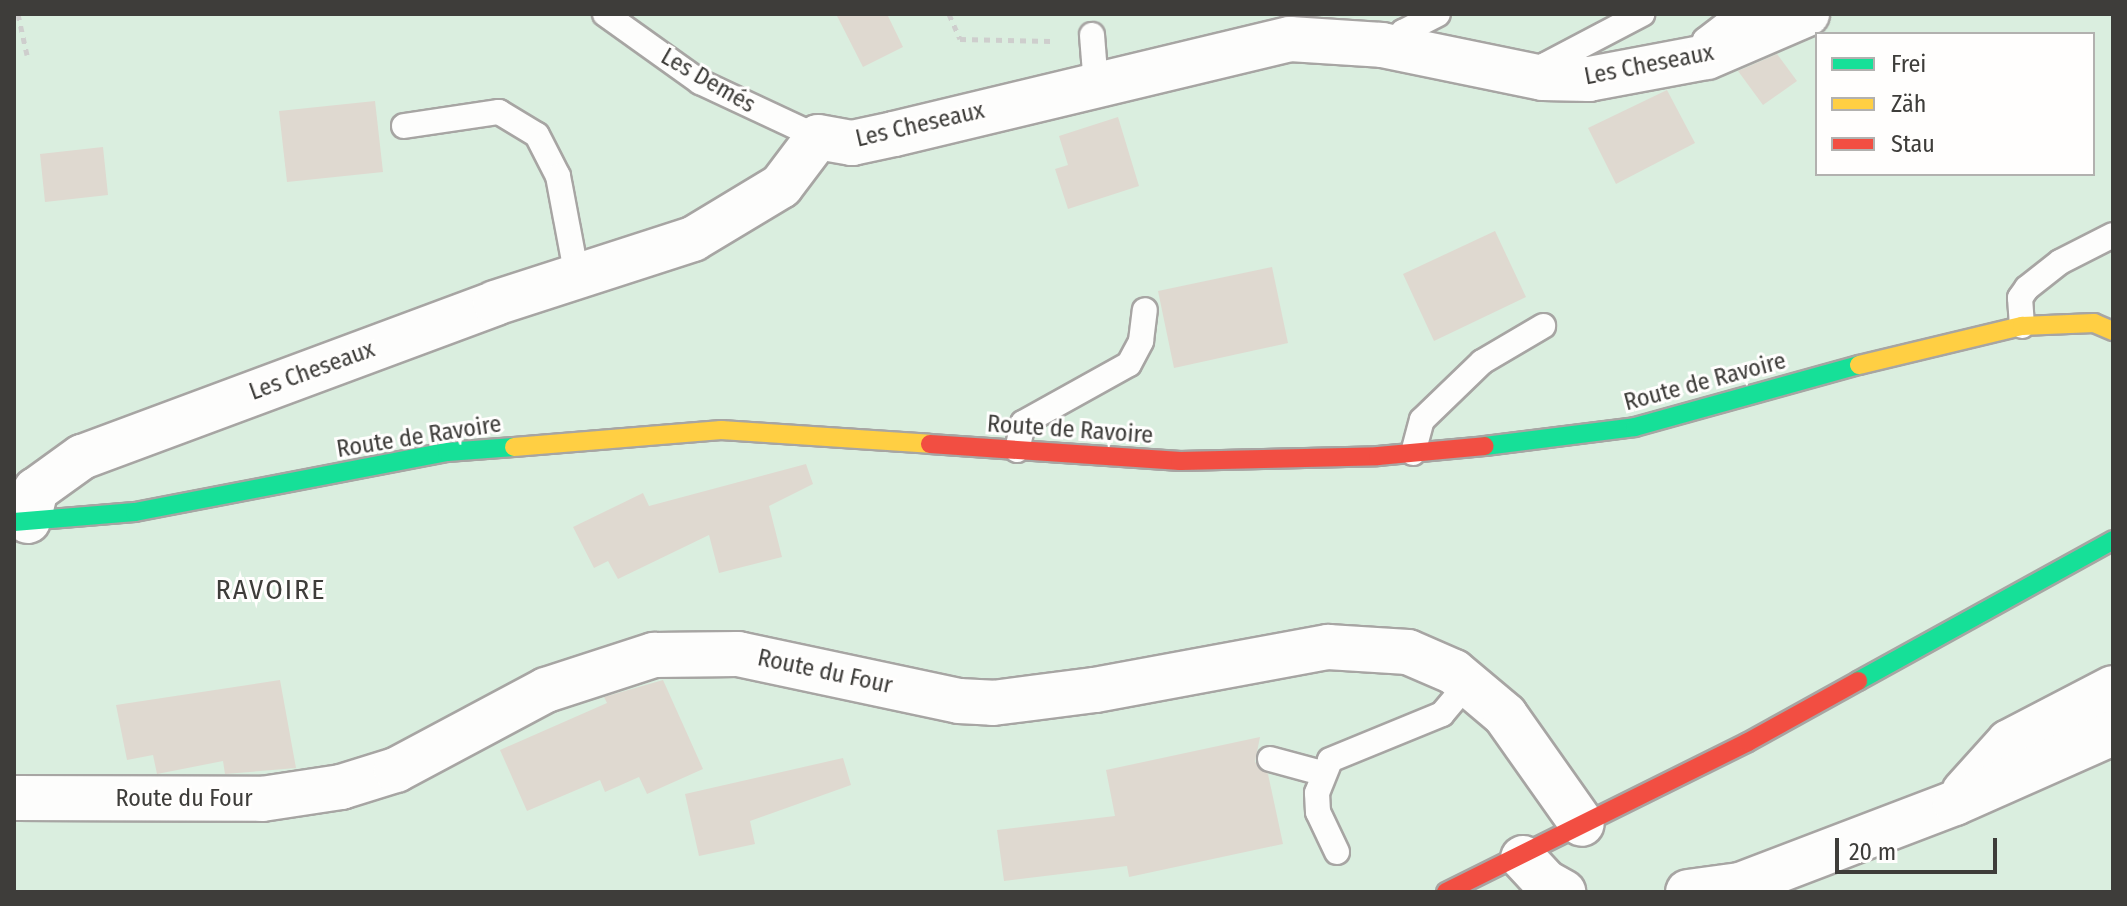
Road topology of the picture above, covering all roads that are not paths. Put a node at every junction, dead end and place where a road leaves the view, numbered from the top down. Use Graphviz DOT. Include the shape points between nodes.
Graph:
graph roads {
  1 [pos="605,14"];
  2 [pos="1438,14"];
  3 [pos="1642,14"];
  4 [pos="1739,14"];
  5 [pos="1807,14"];
  6 [pos="1092,35"];
  7 [pos="1398,48"];
  8 [pos="1707,57"];
  9 [pos="1543,78"];
  10 [pos="1084,88"];
  11 [pos="404,126"];
  12 [pos="818,137"];
  13 [pos="2113,235"];
  14 [pos="577,277"];
  15 [pos="2113,300"];
  16 [pos="1145,310"];
  17 [pos="1543,326"];
  18 [pos="2022,326"];
  19 [pos="2104,327"];
  20 [pos="1017,450"];
  21 [pos="1413,453"];
  22 [pos="21,522"];
  23 [pos="2113,540"];
  24 [pos="1468,683"];
  25 [pos="2113,688"];
  26 [pos="2113,733"];
  27 [pos="1270,759"];
  28 [pos="1322,773"];
  29 [pos="14,798"];
  30 [pos="1955,803"];
  31 [pos="1582,824"];
  32 [pos="1337,852"];
  33 [pos="1523,858"];
  34 [pos="1446,892"];
  35 [pos="1563,892"];
  36 [pos="1688,892"];
  1 -- 12 [label="lane, Les Demés" via="700,82"];
  2 -- 7 [label="lane" via="1403,32"];
  3 -- 9 [label="lane" via="1545,65"];
  4 -- 8 [label="lane" via="1705,40"];
  5 -- 8 [label="street, Les Cheseaux"];
  6 -- 10 [label="lane"];
  7 -- 9 [label="street, Les Cheseaux"];
  7 -- 10 [label="street, Les Cheseaux" via="1290,39"];
  8 -- 9 [label="street, Les Cheseaux" via="1626,75"];
  10 -- 12 [label="street, Les Cheseaux" via="852,143"];
  11 -- 14 [label="lane" via="499,112 537,135 558,176"];
  12 -- 14 [label="street, Les Cheseaux" via="781,186 693,239"];
  13 -- 18 [label="lane" via="2060,262 2027,288 2020,298"];
  14 -- 22 [label="street, Les Cheseaux" via="82,457 36,490"];
  15 -- 19 [label="lane"];
  16 -- 20 [label="lane" via="1141,341 1129,364 1023,423"];
  17 -- 21 [label="lane" via="1482,362 1422,420"];
  18 -- 19 [label="street, Route de Ravoire"];
  18 -- 21 [label="street, Route de Ravoire" via="1953,339 1635,427"];
  20 -- 21 [label="street, Route de Ravoire" via="1180,461"];
  20 -- 22 [label="street, Route de Ravoire" via="721,430 447,452 135,512"];
  23 -- 31 [label="street" via="1748,742"];
  24 -- 28 [label="lane" via="1442,714 1348,748"];
  24 -- 29 [label="street, Route du Four" via="1408,652 1328,647 993,703 959,701 707,651 654,655 546,690 396,770 341,787 262,799"];
  24 -- 31 [label="street, Route du Four" via="1505,715"];
  25 -- 30 [label="street" via="2009,742"];
  26 -- 30 [label="street"];
  27 -- 28 [label="lane"];
  28 -- 32 [label="lane" via="1318,812"];
  30 -- 36 [label="street" via="1740,885"];
  31 -- 33 [label="street"];
  33 -- 34 [label="street"];
  33 -- 35 [label="street" via="1545,882"];
}
